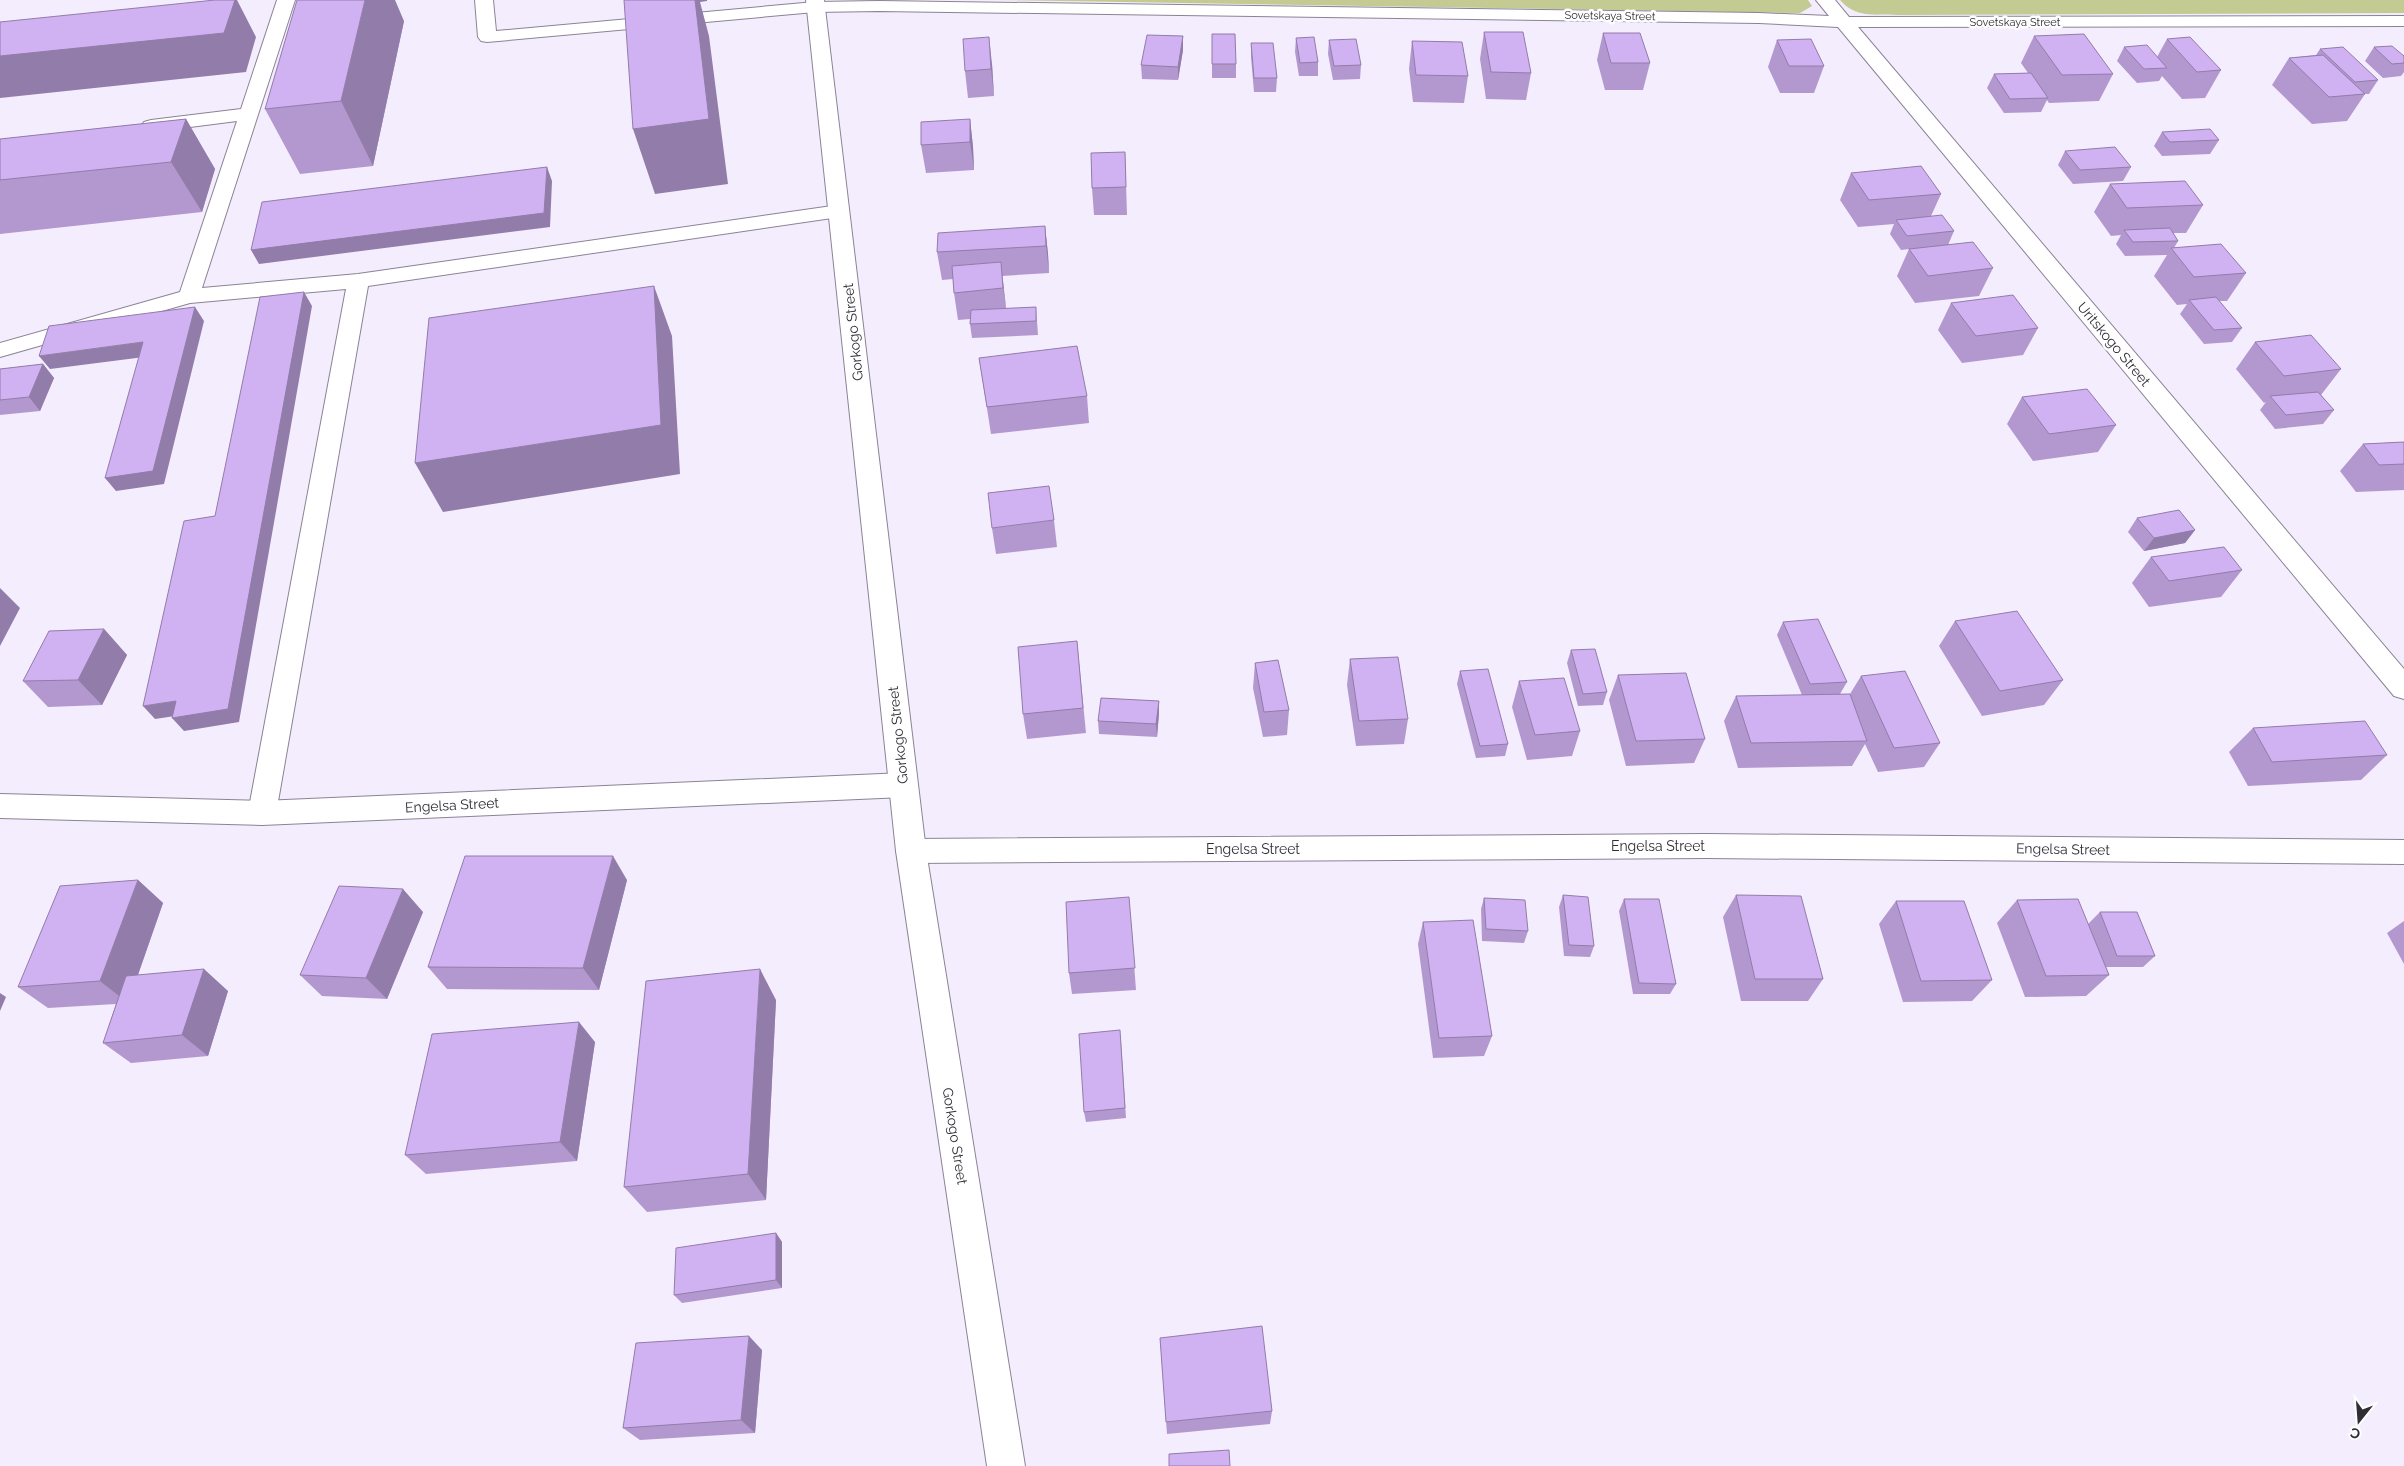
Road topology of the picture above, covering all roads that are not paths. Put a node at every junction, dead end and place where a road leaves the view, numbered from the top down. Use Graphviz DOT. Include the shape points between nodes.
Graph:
graph roads {
  1 [pos="286,0"];
  2 [pos="484,0"];
  3 [pos="1825,0"];
  4 [pos="815,4"];
  5 [pos="2404,21"];
  6 [pos="1844,22"];
  7 [pos="248,114"];
  8 [pos="129,128"];
  9 [pos="839,212"];
  10 [pos="358,281"];
  11 [pos="189,296"];
  12 [pos="0,350"];
  13 [pos="2404,688"];
  14 [pos="904,785"];
  15 [pos="0,806"];
  16 [pos="262,813"];
  17 [pos="911,851"];
  18 [pos="2404,852"];
  19 [pos="1006,1466"];
  1 -- 7 [label="street"];
  2 -- 4 [label="street, Sovetskaya Street" via="487,37"];
  3 -- 6 [label="street, Uritskogo Street"];
  4 -- 6 [label="street, Sovetskaya Street"];
  4 -- 9 [label="street, Gorkogo Street"];
  5 -- 6 [label="street, Sovetskaya Street"];
  6 -- 13 [label="street, Uritskogo Street"];
  7 -- 8 [label="street"];
  7 -- 11 [label="street"];
  9 -- 10 [label="street"];
  9 -- 14 [label="street, Gorkogo Street"];
  10 -- 11 [label="street"];
  10 -- 16 [label="street"];
  11 -- 12 [label="street"];
  14 -- 16 [label="street, Engelsa Street"];
  14 -- 17 [label="street, Gorkogo Street"];
  15 -- 16 [label="street, Engelsa Street"];
  17 -- 18 [label="street, Engelsa Street" via="1706,846"];
  17 -- 19 [label="street, Gorkogo Street"];
}
